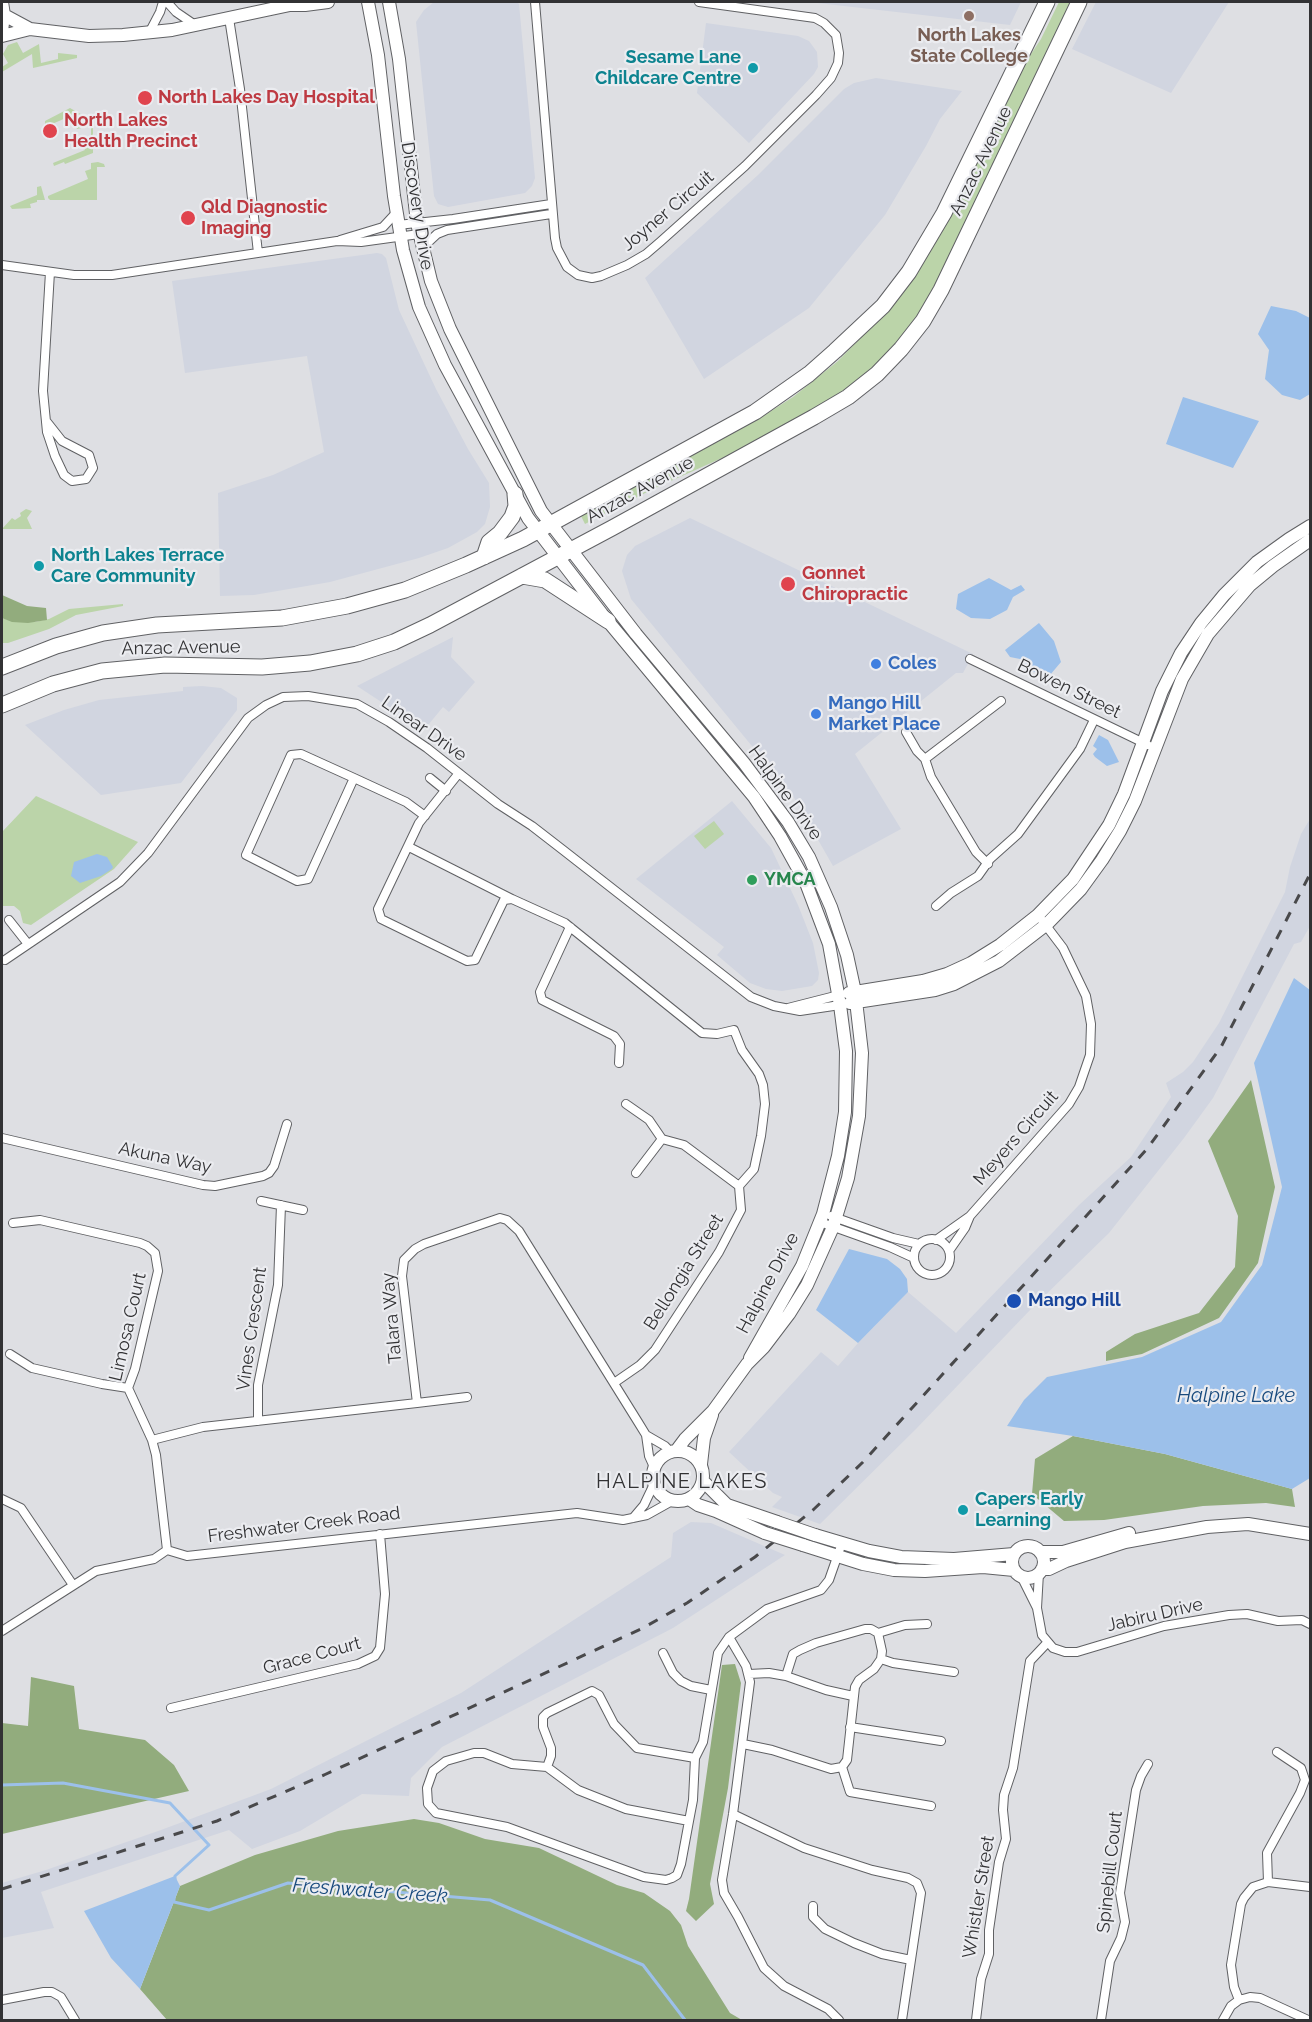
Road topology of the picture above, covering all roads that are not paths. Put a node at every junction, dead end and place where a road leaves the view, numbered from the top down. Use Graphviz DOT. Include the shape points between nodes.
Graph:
graph roads {
  1 [pos="2,2"];
  2 [pos="165,2"];
  3 [pos="328,2"];
  4 [pos="368,2"];
  5 [pos="388,2"];
  6 [pos="535,2"];
  7 [pos="699,2"];
  8 [pos="1047,2"];
  9 [pos="1079,2"];
  10 [pos="293,3"];
  11 [pos="4,15"];
  12 [pos="228,18"];
  13 [pos="195,25"];
  14 [pos="30,29"];
  15 [pos="2,32"];
  16 [pos="149,33"];
  17 [pos="2,36"];
  18 [pos="551,209"];
  19 [pos="398,225"];
  20 [pos="418,229"];
  21 [pos="337,241"];
  22 [pos="422,248"];
  23 [pos="258,253"];
  24 [pos="2,265"];
  25 [pos="50,272"];
  26 [pos="47,422"];
  27 [pos="515,494"];
  28 [pos="1311,526"];
  29 [pos="544,527"];
  30 [pos="1311,540"];
  31 [pos="564,553"];
  32 [pos="484,557"];
  33 [pos="522,576"];
  34 [pos="608,621"];
  35 [pos="970,659"];
  36 [pos="4,663"];
  37 [pos="1000,702"];
  38 [pos="2,705"];
  39 [pos="1094,720"];
  40 [pos="906,732"];
  41 [pos="1142,743"];
  42 [pos="1154,749"];
  43 [pos="925,759"];
  44 [pos="459,773"];
  45 [pos="354,778"];
  46 [pos="430,778"];
  47 [pos="446,791"];
  48 [pos="424,816"];
  49 [pos="409,847"];
  50 [pos="988,864"];
  51 [pos="512,899"];
  52 [pos="936,906"];
  53 [pos="9,920"];
  54 [pos="1042,920"];
  55 [pos="570,927"];
  56 [pos="28,944"];
  57 [pos="4,960"];
  58 [pos="856,997"];
  59 [pos="839,1000"];
  60 [pos="619,1063"];
  61 [pos="626,1104"];
  62 [pos="287,1124"];
  63 [pos="2,1138"];
  64 [pos="662,1139"];
  65 [pos="636,1173"];
  66 [pos="739,1186"];
  67 [pos="261,1201"];
  68 [pos="281,1206"];
  69 [pos="303,1210"];
  70 [pos="970,1216"];
  71 [pos="822,1218"];
  72 [pos="834,1222"];
  73 [pos="13,1223"];
  74 [pos="936,1240"];
  75 [pos="919,1244"];
  76 [pos="949,1251"];
  77 [pos="914,1258"];
  78 [pos="10,1354"];
  79 [pos="747,1364"];
  80 [pos="614,1383"];
  81 [pos="128,1388"];
  82 [pos="467,1397"];
  83 [pos="417,1403"];
  84 [pos="714,1411"];
  85 [pos="258,1421"];
  86 [pos="646,1435"];
  87 [pos="152,1440"];
  88 [pos="673,1451"];
  89 [pos="701,1464"];
  90 [pos="654,1467"];
  91 [pos="703,1481"];
  92 [pos="654,1485"];
  93 [pos="2,1499"];
  94 [pos="689,1499"];
  95 [pos="672,1501"];
  96 [pos="633,1518"];
  97 [pos="1311,1525"];
  98 [pos="1311,1533"];
  99 [pos="380,1534"];
  100 [pos="842,1543"];
  101 [pos="167,1550"];
  102 [pos="1040,1552"];
  103 [pos="1014,1554"];
  104 [pos="837,1557"];
  105 [pos="1040,1571"];
  106 [pos="1018,1573"];
  107 [pos="74,1585"];
  108 [pos="1037,1608"];
  109 [pos="927,1624"];
  110 [pos="1311,1624"];
  111 [pos="2,1631"];
  112 [pos="878,1633"];
  113 [pos="729,1637"];
  114 [pos="1047,1643"];
  115 [pos="663,1653"];
  116 [pos="881,1659"];
  117 [pos="954,1672"];
  118 [pos="749,1674"];
  119 [pos="786,1676"];
  120 [pos="711,1690"];
  121 [pos="853,1696"];
  122 [pos="171,1708"];
  123 [pos="850,1727"];
  124 [pos="941,1741"];
  125 [pos="743,1744"];
  126 [pos="1277,1752"];
  127 [pos="695,1758"];
  128 [pos="1148,1764"];
  129 [pos="547,1767"];
  130 [pos="842,1767"];
  131 [pos="931,1806"];
  132 [pos="733,1814"];
  133 [pos="689,1821"];
  134 [pos="1268,1882"];
  135 [pos="1311,1887"];
  136 [pos="813,1906"];
  137 [pos="911,1960"];
  138 [pos="2,2000"];
  139 [pos="1239,2000"];
  140 [pos="75,2020"];
  141 [pos="839,2020"];
  142 [pos="902,2020"];
  143 [pos="976,2020"];
  144 [pos="1101,2020"];
  145 [pos="1223,2020"];
  146 [pos="1308,2020"];
  1 -- 11 [label="main road"];
  2 -- 13 [label="street"];
  2 -- 16 [label="street"];
  3 -- 10 [label="main road"];
  4 -- 19 [label="main road, Discovery Drive" via="380,66"];
  5 -- 20 [label="main road, Discovery Drive" via="399,59"];
  6 -- 18 [label="street, Joyner Circuit"];
  7 -- 18 [label="street, Joyner Circuit" via="803,15 824,23 836,35 838,44 838,63 831,78 716,194 627,265 592,278 572,272 557,248"];
  8 -- 29 [label="highway, Anzac Avenue" via="944,213 909,272 883,306 809,374 768,403"];
  9 -- 31 [label="highway, Anzac Avenue" via="941,290 901,350 863,386 831,407"];
  10 -- 12 [label="main road"];
  11 -- 14 [label="main road"];
  11 -- 15 [label="main road"];
  12 -- 13 [label="main road"];
  12 -- 23 [label="street"];
  13 -- 16 [label="main road"];
  14 -- 16 [label="main road" via="88,36"];
  14 -- 17 [label="main road"];
  18 -- 20 [label="street"];
  18 -- 22 [label="street" via="447,230"];
  19 -- 20 [label="street"];
  19 -- 21 [label="street"];
  19 -- 21 [label="street" via="361,242"];
  19 -- 27 [label="main road, Discovery Drive" via="413,287 431,335"];
  20 -- 22 [label="main road, Discovery Drive"];
  21 -- 23 [label="street"];
  22 -- 29 [label="main road, Discovery Drive" via="441,309 541,511"];
  23 -- 25 [label="street" via="112,274"];
  24 -- 25 [label="street"];
  25 -- 26 [label="street" via="43,391"];
  26 -- 26 [label="street" via="62,441 89,455 93,468 86,479 72,481 63,473"];
  27 -- 29 [label="main road, Discovery Drive"];
  27 -- 32 [label="highway" via="512,517 489,542"];
  28 -- 41 [label="main road" via="1257,562 1201,623 1171,672"];
  29 -- 31 [label="main road"];
  29 -- 32 [label="highway, Anzac Avenue"];
  30 -- 42 [label="main road" via="1250,585 1208,634 1182,679"];
  31 -- 33 [label="highway, Anzac Avenue"];
  31 -- 34 [label="main road, Halpine Drive"];
  31 -- 58 [label="main road, Halpine Drive" via="744,763 788,822 831,907"];
  32 -- 36 [label="highway, Anzac Avenue" via="405,590 346,606 265,620 122,630"];
  33 -- 34 [label="highway" via="545,580"];
  33 -- 38 [label="highway, Anzac Avenue" via="408,636 357,654 273,666 120,668 62,681"];
  34 -- 59 [label="main road, Halpine Drive" via="754,797 780,836 819,914"];
  35 -- 39 [label="street, Bowen Street"];
  37 -- 43 [label="street"];
  39 -- 41 [label="street, Bowen Street"];
  39 -- 50 [label="street" via="1080,749 1018,834"];
  40 -- 43 [label="street"];
  41 -- 42 [label="street, Bowen Street"];
  41 -- 54 [label="main road" via="1124,794 1098,844"];
  42 -- 54 [label="main road" via="1135,801 1111,846 1081,889"];
  43 -- 50 [label="street" via="931,777 970,843"];
  44 -- 47 [label="street"];
  44 -- 56 [label="street, Linear Drive" via="389,722 357,704 308,696 283,697 248,718 148,853 120,882"];
  44 -- 59 [label="street, Linear Drive" via="745,993 766,1004 788,1008"];
  45 -- 45 [label="street" via="301,754 291,755 246,855 297,880 308,879"];
  45 -- 48 [label="street" via="406,802"];
  46 -- 47 [label="street"];
  47 -- 48 [label="street"];
  48 -- 49 [label="street"];
  49 -- 51 [label="street"];
  49 -- 51 [label="street" via="378,909 381,919 467,961 475,960 504,900"];
  50 -- 52 [label="street" via="978,876"];
  51 -- 55 [label="street"];
  53 -- 56 [label="street"];
  54 -- 58 [label="main road" via="999,961 963,981 935,990"];
  54 -- 70 [label="street, Meyers Circuit" via="1063,948 1086,996 1092,1024 1090,1055 1079,1088 1055,1123"];
  55 -- 60 [label="street" via="540,992 542,1000 614,1036 620,1044"];
  55 -- 66 [label="street" via="702,1033 734,1030 759,1074 765,1097 754,1169"];
  56 -- 57 [label="street, Linear Drive"];
  58 -- 59 [label="main road"];
  58 -- 72 [label="main road, Halpine Drive" via="862,1053 859,1116"];
  59 -- 71 [label="main road, Halpine Drive" via="846,1051 845,1112"];
  61 -- 64 [label="street" via="649,1120"];
  62 -- 63 [label="street, Akuna Way" via="269,1173 215,1186"];
  64 -- 65 [label="street"];
  64 -- 66 [label="street" via="684,1145"];
  66 -- 80 [label="street, Bellongia Street" via="741,1210 709,1269 655,1350"];
  67 -- 68 [label="street"];
  68 -- 69 [label="street"];
  68 -- 85 [label="street, Vines Crescent" via="278,1285 258,1385"];
  70 -- 74 [label="street, Meyers Circuit"];
  70 -- 76 [label="street, Meyers Circuit"];
  71 -- 72 [label="street"];
  71 -- 79 [label="main road, Halpine Drive" via="794,1282"];
  72 -- 75 [label="street"];
  72 -- 77 [label="street"];
  72 -- 79 [label="main road, Halpine Drive" via="807,1285 764,1347"];
  73 -- 81 [label="street, Limosa Court" via="40,1220 140,1243 155,1253 158,1271"];
  74 -- 75 [label="street"];
  74 -- 76 [label="street"];
  75 -- 77 [label="street"];
  76 -- 77 [label="street" via="949,1262 938,1274 921,1271"];
  78 -- 81 [label="street" via="32,1368"];
  79 -- 84 [label="main road, Halpine Drive"];
  80 -- 83 [label="street, Talara Way" via="519,1231 500,1218 424,1244 404,1260 402,1276"];
  80 -- 86 [label="street, Talara Way"];
  81 -- 87 [label="street, Limosa Court"];
  82 -- 83 [label="street"];
  83 -- 85 [label="street"];
  84 -- 88 [label="main road, Halpine Drive"];
  84 -- 89 [label="main road, Halpine Drive" via="706,1431"];
  85 -- 87 [label="street" via="203,1427"];
  86 -- 88 [label="street, Talara Way"];
  86 -- 90 [label="street, Talara Way"];
  87 -- 101 [label="street, Limosa Court"];
  88 -- 89 [label="main road" via="690,1454"];
  88 -- 90 [label="main road"];
  89 -- 91 [label="main road"];
  90 -- 92 [label="main road"];
  91 -- 94 [label="main road" via="696,1495"];
  91 -- 100 [label="main road, bridge" via="727,1505"];
  92 -- 95 [label="main road" via="664,1498"];
  92 -- 96 [label="street"];
  93 -- 107 [label="street" via="21,1508"];
  94 -- 95 [label="main road"];
  94 -- 104 [label="main road, bridge" via="765,1533"];
  95 -- 96 [label="street, Freshwater Creek Road"];
  96 -- 99 [label="street, Freshwater Creek Road" via="618,1520 569,1513"];
  97 -- 102 [label="main road" via="1265,1517 1218,1517 1138,1531 1063,1552"];
  98 -- 105 [label="main road" via="1256,1525 1207,1527 1125,1542"];
  99 -- 101 [label="street, Freshwater Creek Road" via="187,1556"];
  99 -- 122 [label="street, Grace Court" via="385,1594 380,1648 375,1656 358,1664"];
  100 -- 103 [label="main road" via="917,1559"];
  100 -- 104 [label="street"];
  101 -- 107 [label="street" via="149,1560 104,1568"];
  102 -- 103 [label="main road" via="1026,1546"];
  102 -- 105 [label="main road" via="1044,1560"];
  103 -- 106 [label="main road" via="1012,1562"];
  104 -- 106 [label="main road" via="894,1570 983,1567"];
  104 -- 113 [label="street" via="830,1580 821,1590 767,1609"];
  105 -- 106 [label="main road" via="1030,1577"];
  105 -- 108 [label="street"];
  106 -- 108 [label="street"];
  107 -- 111 [label="street"];
  108 -- 114 [label="street"];
  109 -- 112 [label="street"];
  110 -- 114 [label="street, Jabiru Drive" via="1239,1614 1164,1626 1077,1652 1058,1651"];
  112 -- 116 [label="street"];
  112 -- 119 [label="street" via="865,1629 800,1650 793,1654"];
  113 -- 118 [label="street"];
  113 -- 120 [label="street" via="716,1657"];
  114 -- 143 [label="street, Whistler Street" via="1030,1661 1013,1768 1004,1795 1006,1839 999,1862 989,1954 981,1979"];
  115 -- 120 [label="street" via="681,1681"];
  116 -- 117 [label="street"];
  116 -- 121 [label="street" via="859,1680"];
  118 -- 119 [label="street"];
  118 -- 125 [label="street"];
  119 -- 121 [label="street"];
  120 -- 127 [label="street" via="703,1742"];
  121 -- 123 [label="street"];
  123 -- 124 [label="street"];
  123 -- 130 [label="street" via="847,1760"];
  125 -- 130 [label="street" via="831,1769"];
  125 -- 132 [label="street"];
  126 -- 134 [label="street" via="1301,1768 1305,1780 1267,1852"];
  127 -- 129 [label="street" via="638,1748 614,1724 599,1695 592,1691 543,1717 551,1748"];
  127 -- 133 [label="street"];
  128 -- 144 [label="street, Spinebill Court" via="1136,1790 1120,1893 1125,1922 1110,1961"];
  129 -- 133 [label="street" via="578,1790 626,1809"];
  129 -- 133 [label="street" via="512,1764 484,1753 459,1756 433,1772 427,1788 428,1804 436,1814 507,1827 631,1874 657,1880 678,1875"];
  130 -- 131 [label="street" via="850,1792"];
  132 -- 137 [label="street" via="804,1848 914,1880 921,1893"];
  132 -- 141 [label="street" via="722,1880 724,1893 764,1968 784,1986 828,2009"];
  134 -- 135 [label="street"];
  134 -- 139 [label="street" via="1253,1887 1241,1904 1231,1965"];
  136 -- 137 [label="street" via="813,1917 825,1929 882,1954"];
  137 -- 142 [label="street"];
  138 -- 140 [label="street" via="52,1992 61,1998"];
  139 -- 145 [label="street"];
  139 -- 146 [label="street" via="1260,1998"];
}
